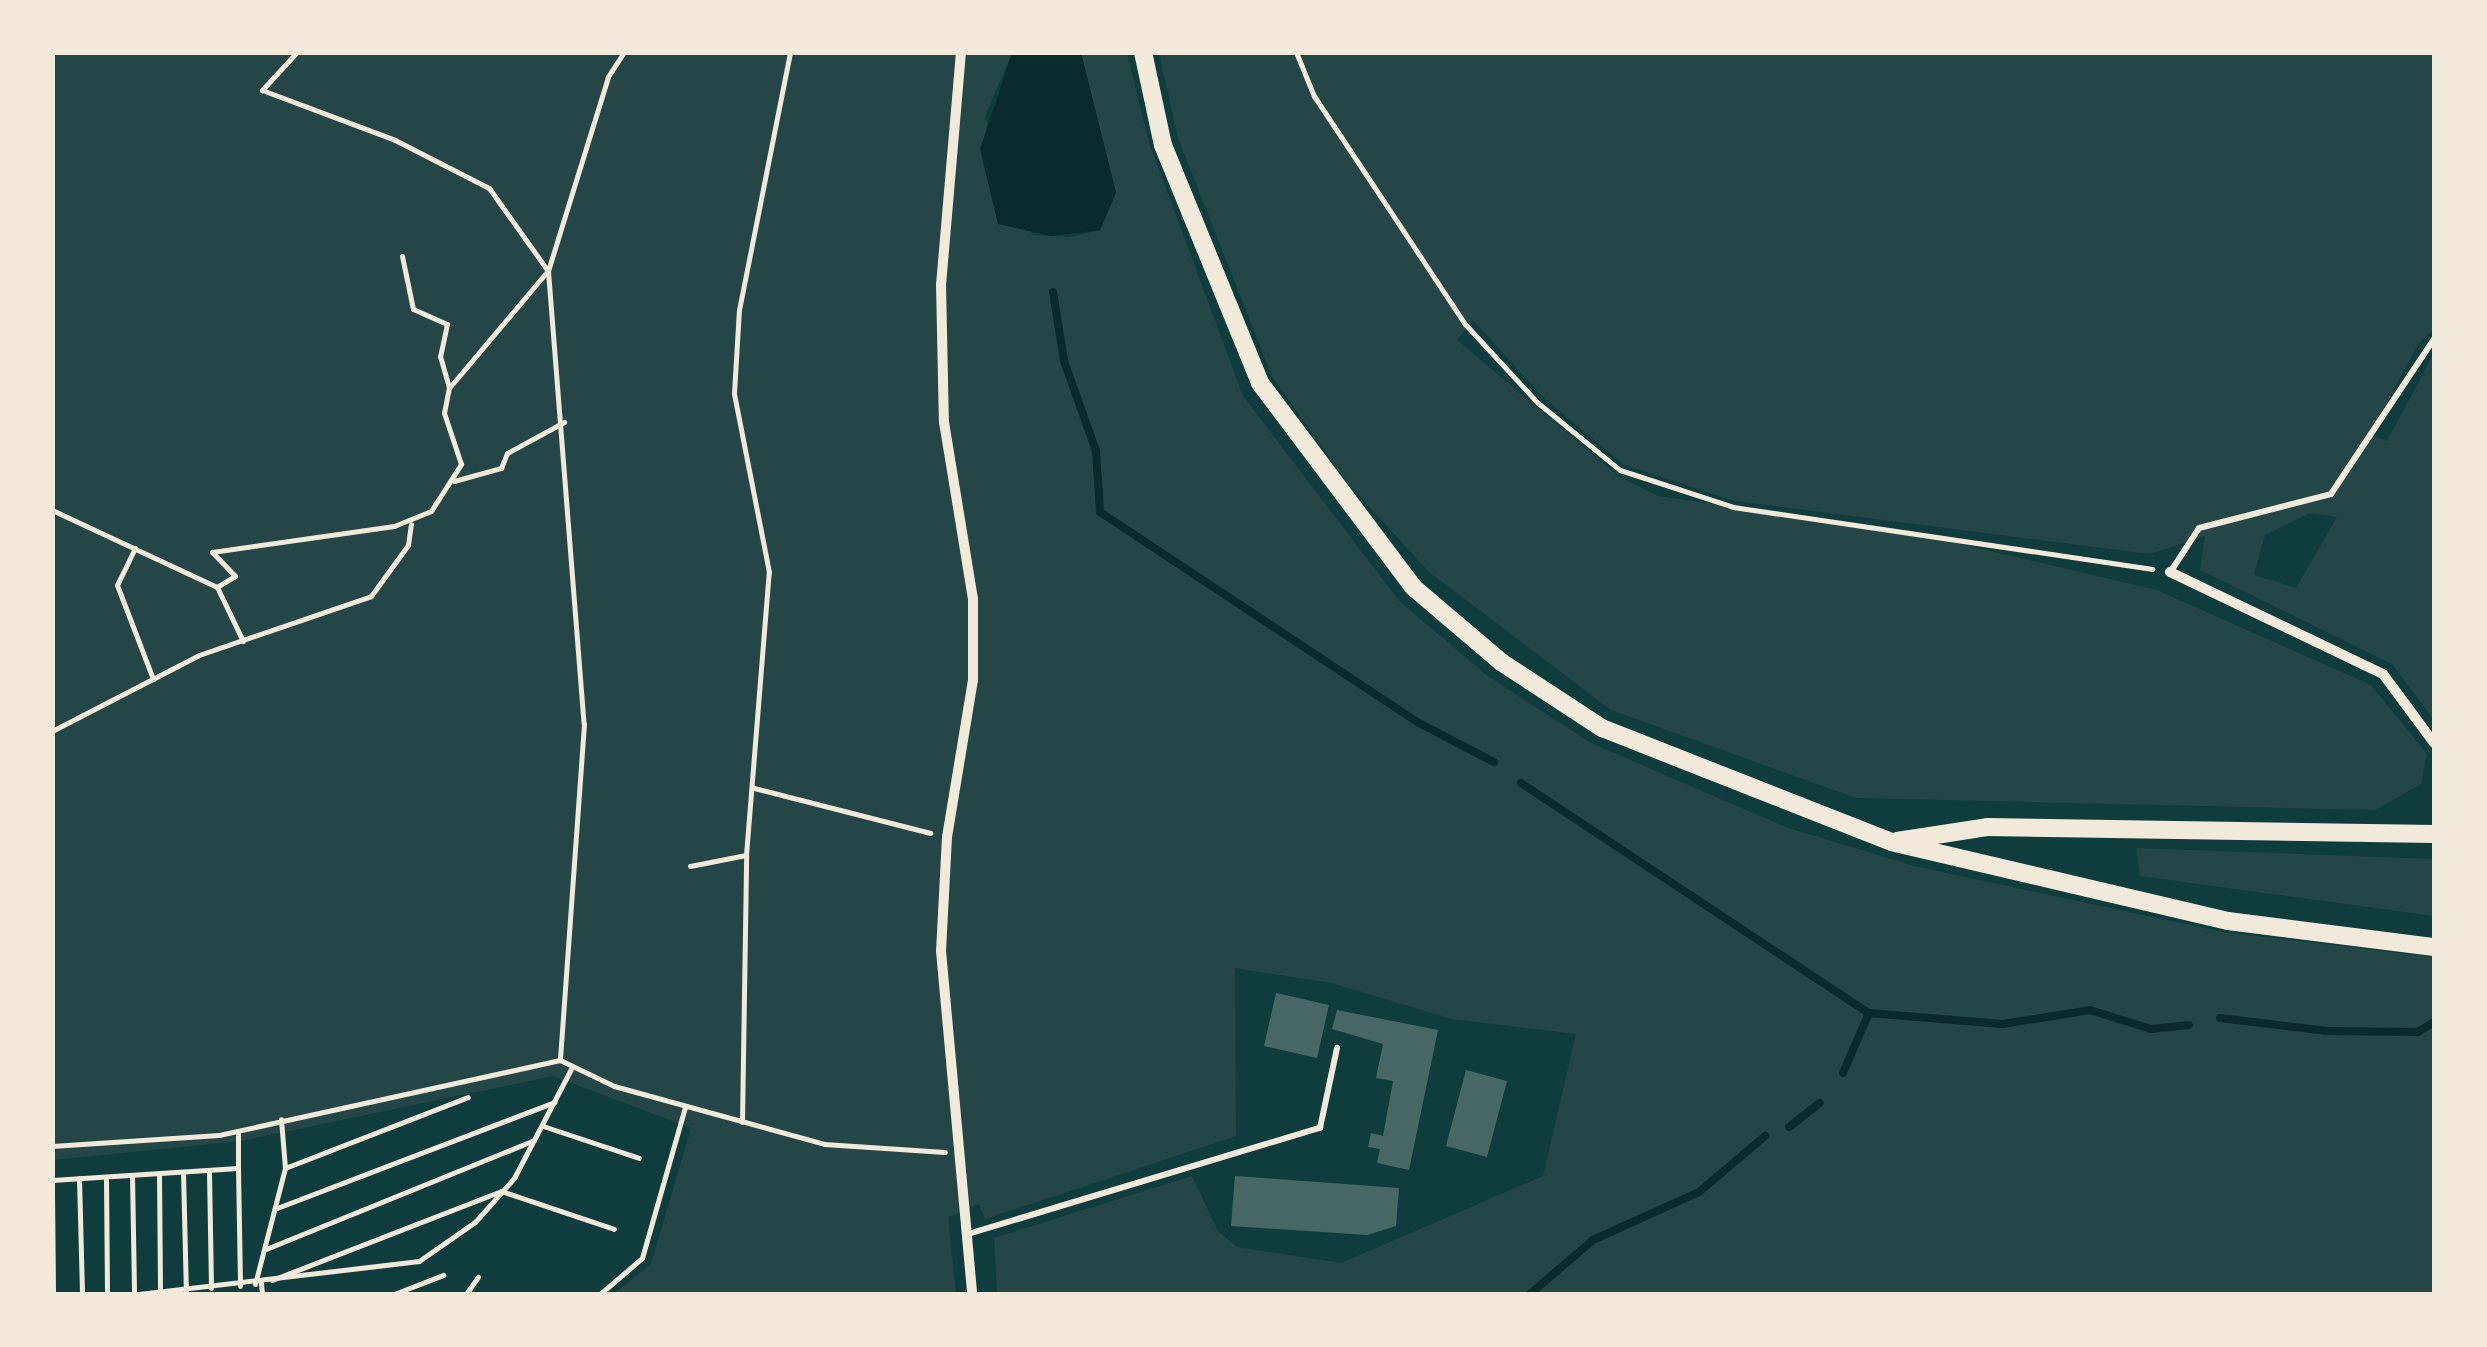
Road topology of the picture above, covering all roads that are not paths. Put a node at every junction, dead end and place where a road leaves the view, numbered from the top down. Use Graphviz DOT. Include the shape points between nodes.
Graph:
graph roads {
  1 [pos="961,52"];
  2 [pos="1143,52"];
  3 [pos="2434,339"];
  4 [pos="2170,572"];
  5 [pos="2434,743"];
  6 [pos="2434,834"];
  7 [pos="1891,842"];
  8 [pos="2434,947"];
  9 [pos="1337,1048"];
  10 [pos="966,1234"];
  11 [pos="972,1294"];
  1 -- 10 [label="street" via="942,304 944,422 973,599 973,680 947,837 942,951 952,1152"];
  2 -- 7 [label="main road" via="1164,145 1260,383 1413,587 1501,662 1602,728"];
  3 -- 4 [label="lane" via="2331,494 2198,528"];
  4 -- 5 [label="street" via="2383,674"];
  6 -- 7 [label="main road" via="1987,827"];
  7 -- 8 [label="main road" via="2228,921"];
  9 -- 10 [label="lane" via="1320,1128"];
  10 -- 11 [label="street"];
}
